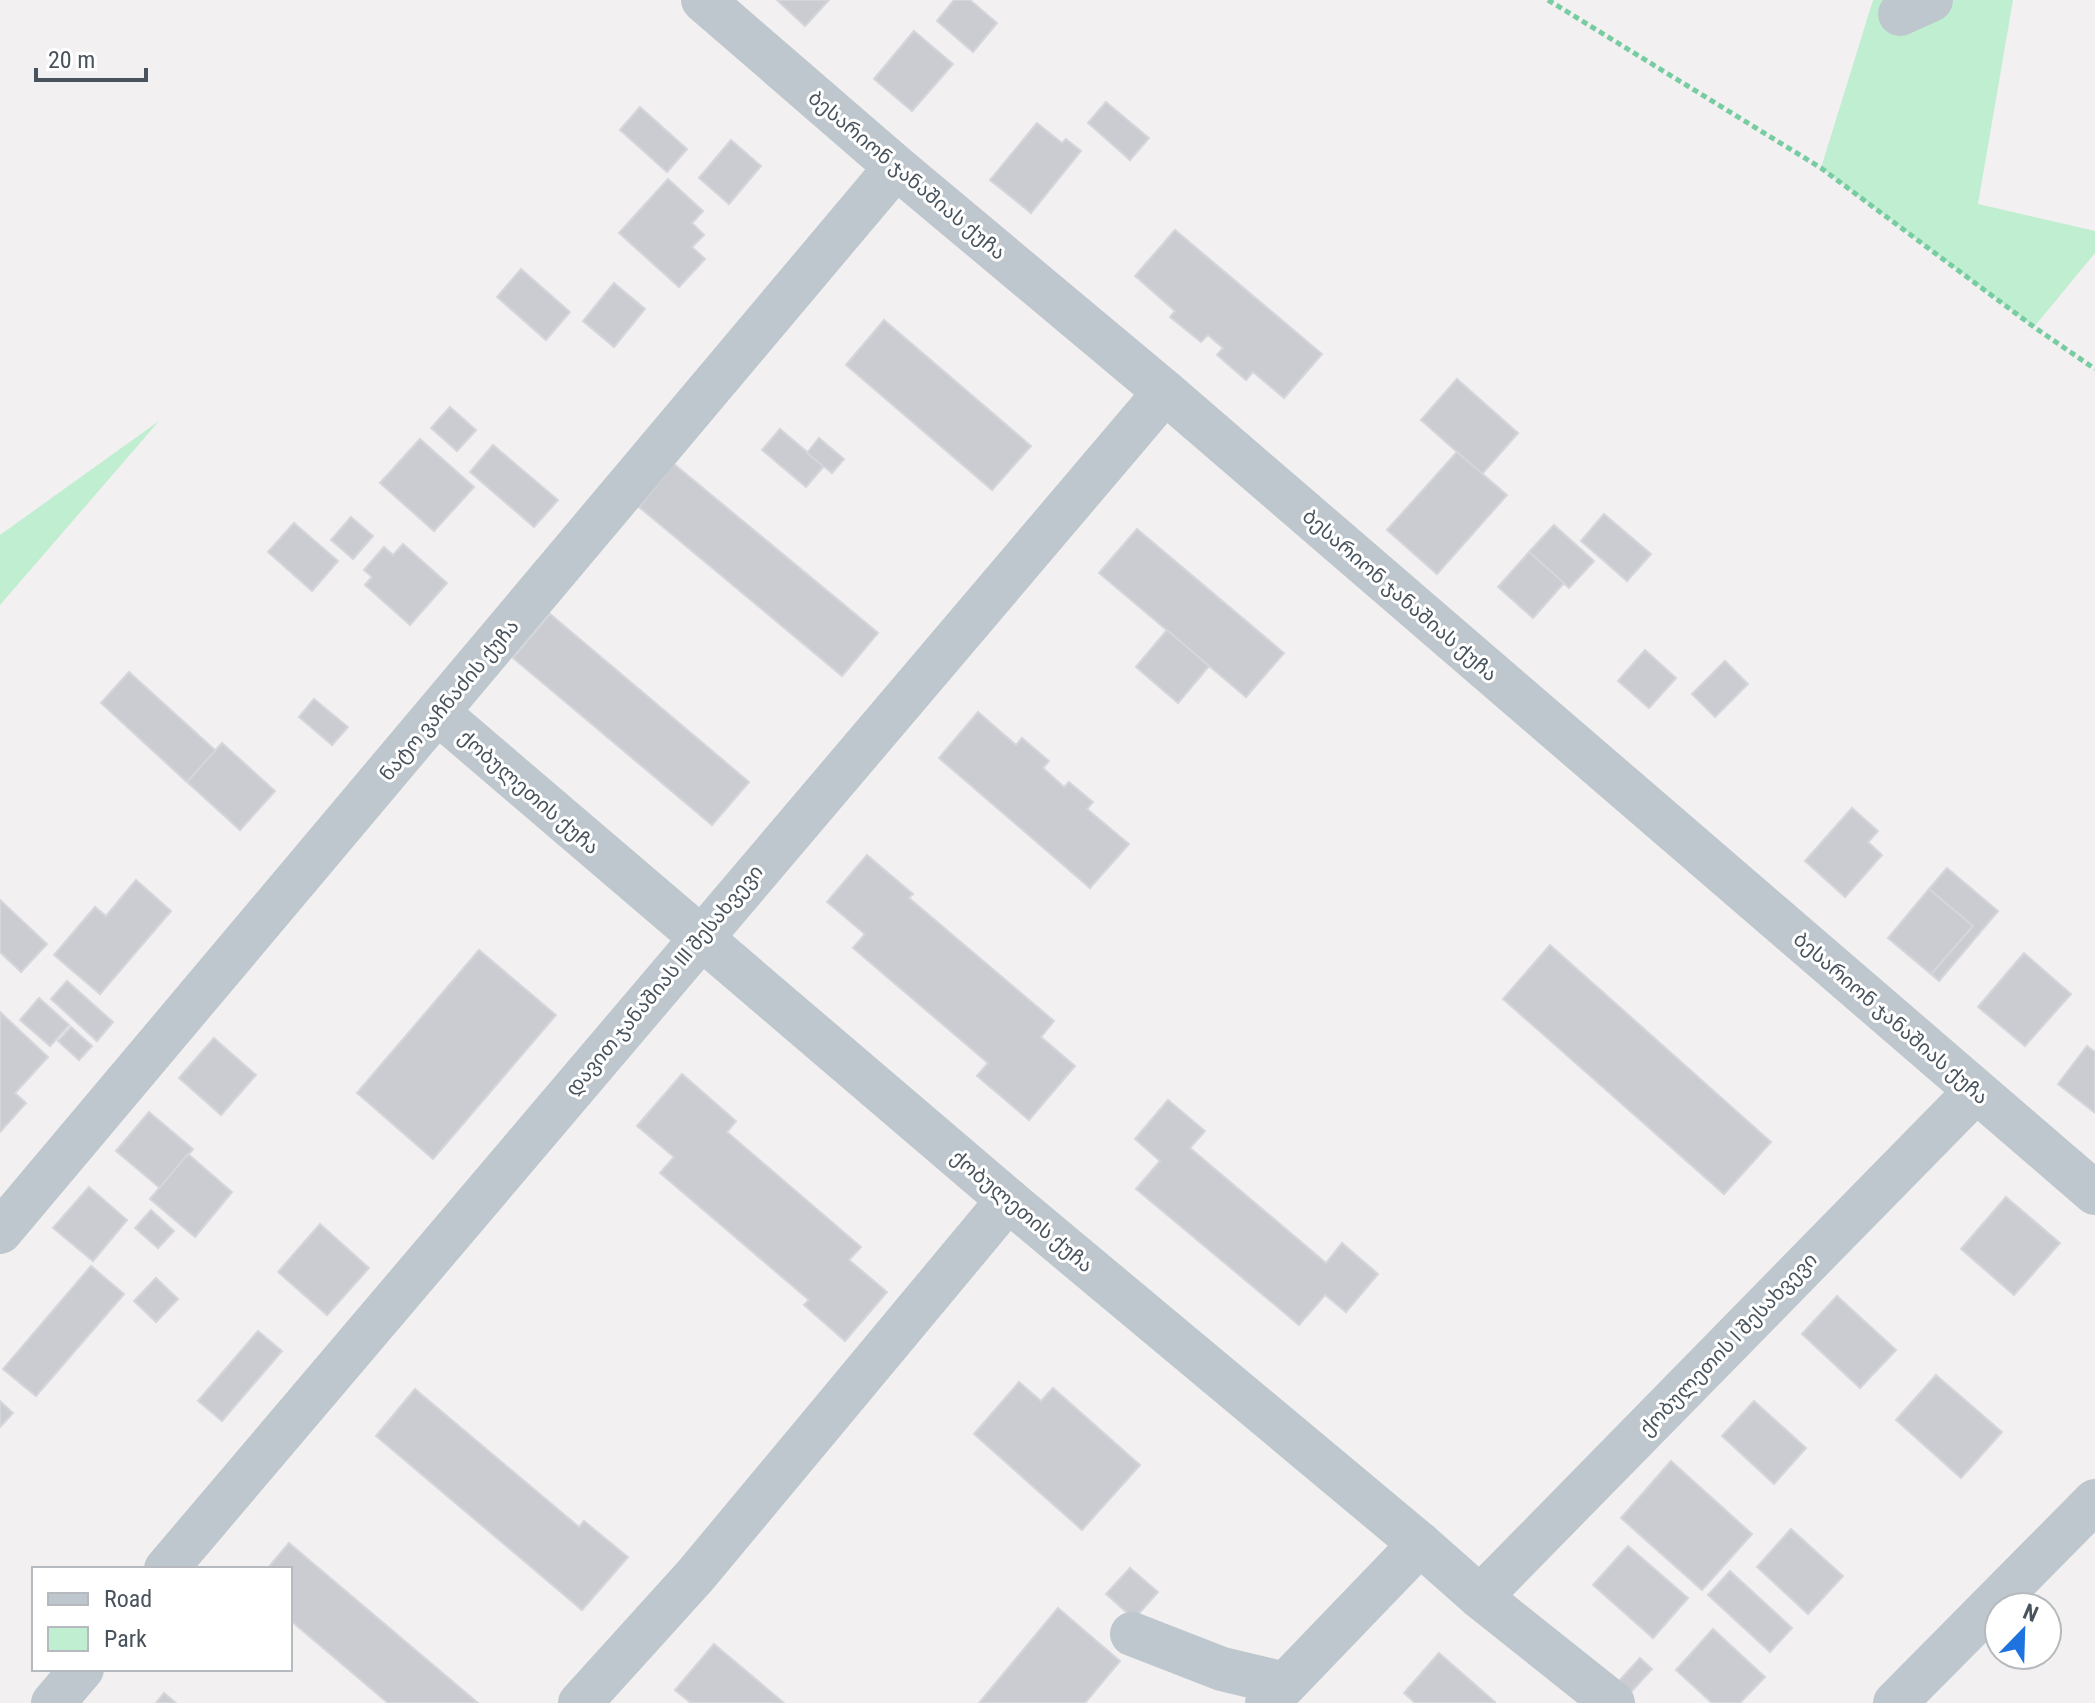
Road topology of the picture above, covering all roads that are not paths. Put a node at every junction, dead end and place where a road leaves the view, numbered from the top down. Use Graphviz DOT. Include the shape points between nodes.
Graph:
graph roads {
  1 [pos="703,0"];
  2 [pos="896,167"];
  3 [pos="1165,392"];
  4 [pos="438,713"];
  5 [pos="699,938"];
  6 [pos="1976,1091"];
  7 [pos="2095,1193"];
  8 [pos="1008,1200"];
  9 [pos="0,1232"];
  10 [pos="2095,1501"];
  11 [pos="1420,1544"];
  12 [pos="168,1567"];
  13 [pos="1480,1597"];
  14 [pos="1132,1634"];
  15 [pos="80,1671"];
  16 [pos="1276,1694"];
  17 [pos="53,1703"];
  18 [pos="580,1703"];
  19 [pos="1613,1703"];
  20 [pos="1895,1703"];
  1 -- 2 [label="street, ბესარიონ ჯანაშიას ქუჩა"];
  2 -- 3 [label="street, ბესარიონ ჯანაშიას ქუჩა"];
  2 -- 4 [label="street, ნატო ვაჩნაძის ქუჩა"];
  3 -- 5 [label="street, დავით ჯანაშიას III შესახვევი"];
  3 -- 6 [label="street, ბესარიონ ჯანაშიას ქუჩა"];
  4 -- 5 [label="street, ქობულეთის ქუჩა"];
  4 -- 9 [label="street, ნატო ვაჩნაძის ქუჩა"];
  5 -- 8 [label="street, ქობულეთის ქუჩა"];
  5 -- 12 [label="street, დავით ჯანაშიას III შესახვევი"];
  6 -- 7 [label="street, ბესარიონ ჯანაშიას ქუჩა"];
  6 -- 13 [label="street, ქობულეთის I შესახვევი"];
  8 -- 11 [label="street, ქობულეთის ქუჩა"];
  8 -- 18 [label="street" via="695,1576"];
  10 -- 20 [label="street"];
  11 -- 13 [label="street, ქობულეთის ქუჩა"];
  11 -- 16 [label="street"];
  13 -- 19 [label="street, ქობულეთის ქუჩა"];
  14 -- 16 [label="street"];
  15 -- 17 [label="street"];
}
